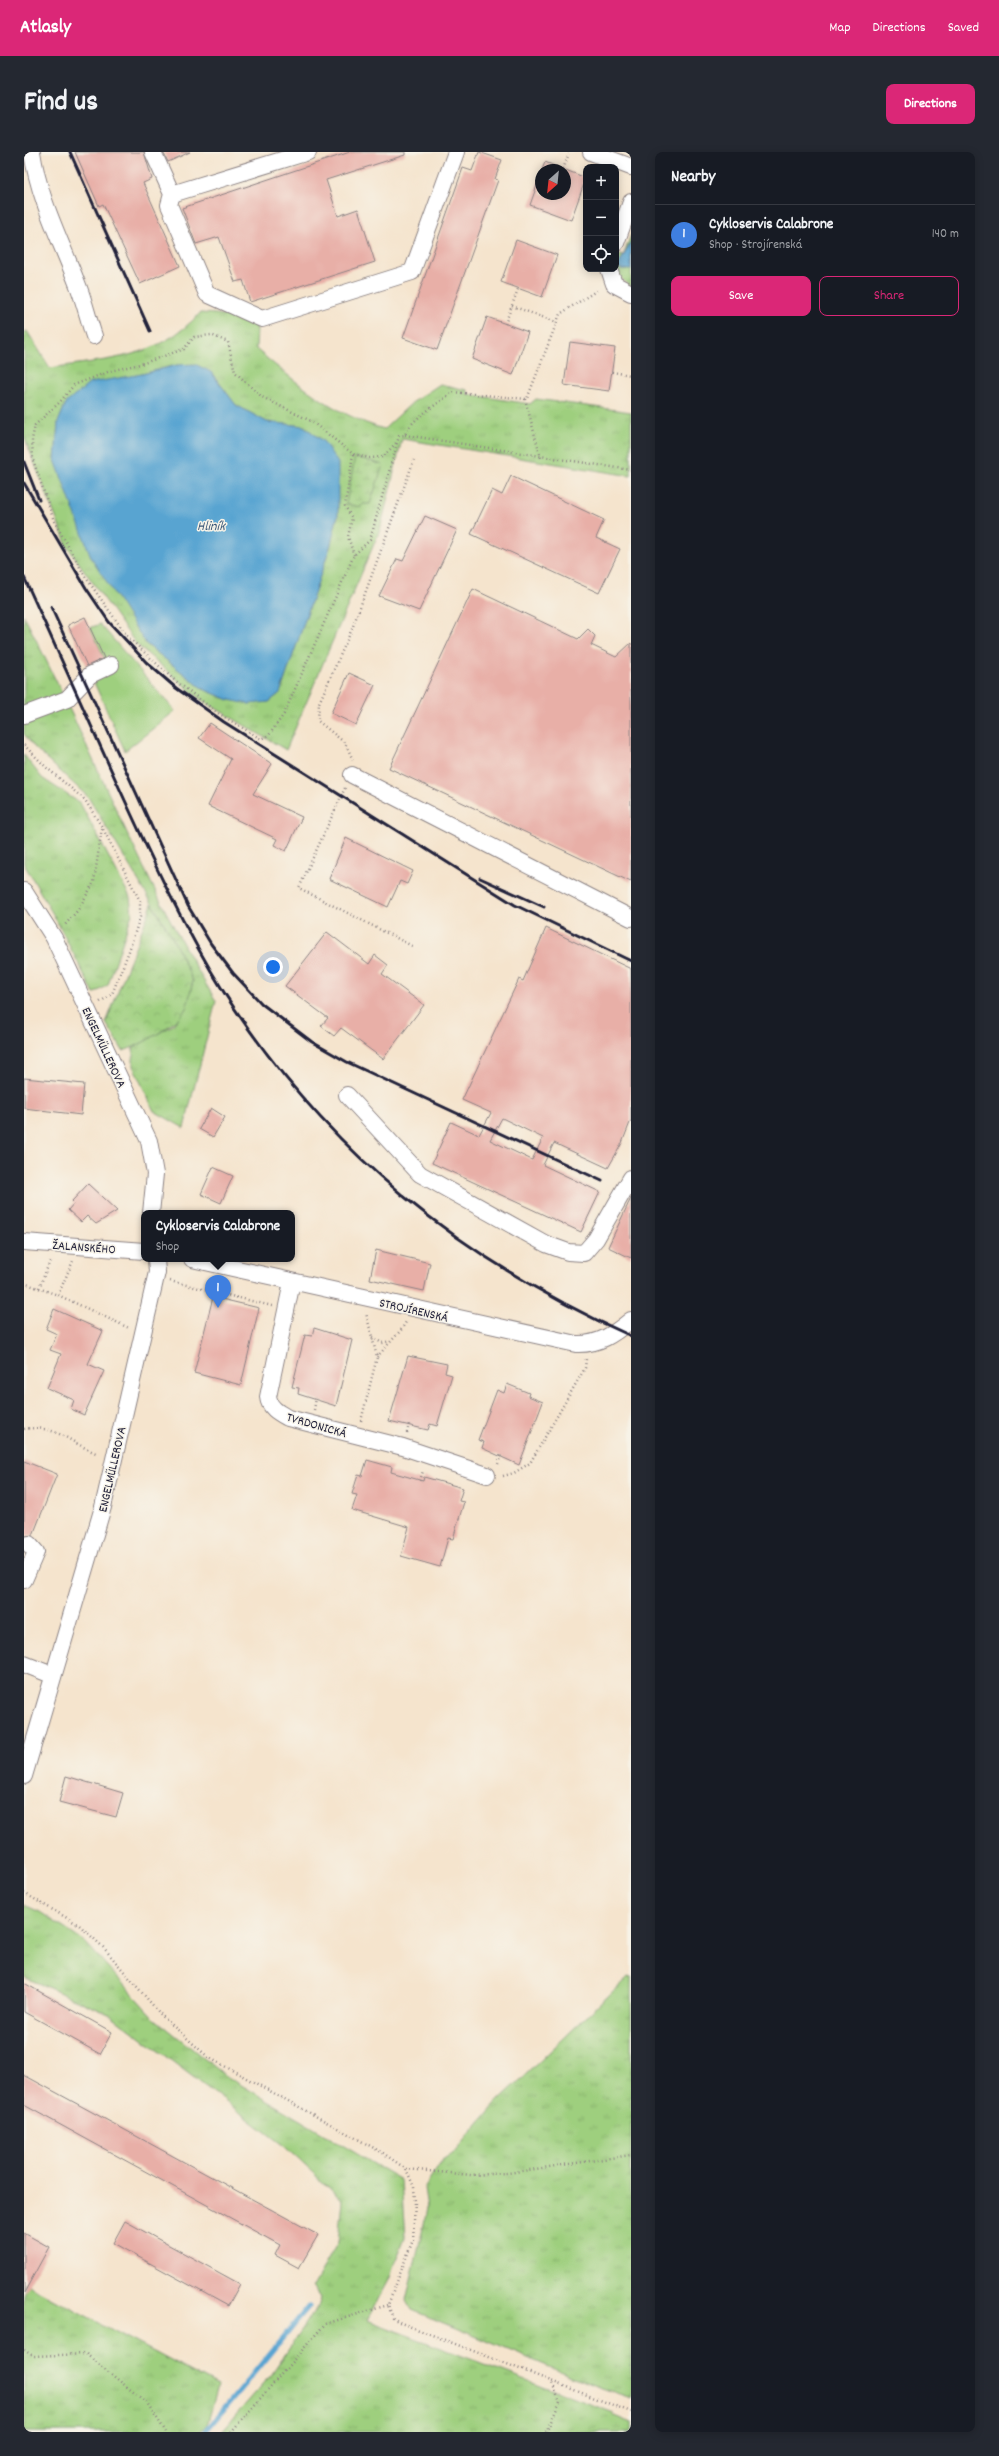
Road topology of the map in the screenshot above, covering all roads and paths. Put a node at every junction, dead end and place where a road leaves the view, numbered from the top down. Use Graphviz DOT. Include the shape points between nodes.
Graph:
graph roads {
  1 [pos="32,152"];
  2 [pos="152,152"];
  3 [pos="308,152"];
  4 [pos="456,152"];
  5 [pos="591,152"];
  6 [pos="569,154"];
  7 [pos="264,158"];
  8 [pos="565,164"];
  9 [pos="631,167"];
  10 [pos="172,194"];
  11 [pos="631,202"];
  12 [pos="619,236"];
  13 [pos="610,272"];
  14 [pos="603,286"];
  15 [pos="518,289"];
  16 [pos="631,293"];
  17 [pos="512,306"];
  18 [pos="556,322"];
  19 [pos="505,324"];
  20 [pos="94,336"];
  21 [pos="612,372"];
  22 [pos="631,375"];
  23 [pos="525,399"];
  24 [pos="404,435"];
  25 [pos="396,444"];
  26 [pos="353,454"];
  27 [pos="541,458"];
  28 [pos="414,460"];
  29 [pos="631,470"];
  30 [pos="354,555"];
  31 [pos="111,665"];
  32 [pos="24,715"];
  33 [pos="24,745"];
  34 [pos="352,775"];
  35 [pos="102,827"];
  36 [pos="24,891"];
  37 [pos="631,918"];
  38 [pos="54,938"];
  39 [pos="412,946"];
  40 [pos="90,1014"];
  41 [pos="347,1094"];
  42 [pos="631,1178"];
  43 [pos="151,1210"];
  44 [pos="24,1242"];
  45 [pos="141,1251"];
  46 [pos="52,1256"];
  47 [pos="75,1257"];
  48 [pos="156,1262"];
  49 [pos="205,1262"];
  50 [pos="166,1274"];
  51 [pos="24,1282"];
  52 [pos="292,1282"];
  53 [pos="39,1288"];
  54 [pos="58,1296"];
  55 [pos="277,1307"];
  56 [pos="366,1310"];
  57 [pos="408,1318"];
  58 [pos="631,1320"];
  59 [pos="135,1331"];
  60 [pos="372,1337"];
  61 [pos="392,1340"];
  62 [pos="377,1357"];
  63 [pos="587,1357"];
  64 [pos="24,1429"];
  65 [pos="358,1435"];
  66 [pos="96,1453"];
  67 [pos="494,1476"];
  68 [pos="29,1544"];
  69 [pos="24,1580"];
  70 [pos="24,1664"];
  71 [pos="52,1675"];
  72 [pos="24,1776"];
  73 [pos="24,1893"];
  74 [pos="631,2155"];
  75 [pos="406,2169"];
  76 [pos="388,2305"];
  77 [pos="24,2350"];
  78 [pos="552,2382"];
  79 [pos="631,2412"];
  80 [pos="166,2432"];
  81 [pos="231,2432"];
  82 [pos="546,2432"];
  1 -- 20 [label="street" via="45,206 77,283"];
  2 -- 10 [label="street"];
  3 -- 7 [label="street"];
  4 -- 10 [label="street" via="412,272 262,319 207,294 169,205"];
  5 -- 9 [label="street"];
  6 -- 8 [label="path"];
  7 -- 10 [label="street"];
  11 -- 12 [label="street"];
  13 -- 16 [label="street" via="614,284"];
  14 -- 18 [label="path" via="560,314"];
  15 -- 17 [label="path"];
  17 -- 18 [label="path"];
  17 -- 19 [label="path"];
  18 -- 23 [label="path"];
  21 -- 22 [label="path"];
  23 -- 24 [label="path" via="452,392 416,419"];
  23 -- 27 [label="path"];
  24 -- 25 [label="path" via="399,436"];
  24 -- 27 [label="path"];
  25 -- 26 [label="path" via="383,457 369,458"];
  25 -- 30 [label="path" via="370,540"];
  26 -- 30 [label="path" via="345,506 352,518 348,537"];
  26 -- 30 [label="path" via="311,421 262,397 244,382 235,372 228,342 211,335 194,337 184,349 144,363 110,371 74,385 60,402 35,424 32,440 33,460 54,521 86,578 128,637 173,679 218,713 261,740 270,736 284,714"];
  27 -- 29 [label="path"];
  28 -- 34 [label="path" via="352,629 318,703 318,721 345,743 356,766"];
  31 -- 32 [label="street" via="90,675 67,698"];
  33 -- 35 [label="path" via="85,800"];
  34 -- 37 [label="street"];
  34 -- 39 [label="path" via="299,888"];
  35 -- 38 [label="path" via="94,882 78,910"];
  35 -- 40 [label="path" via="140,901 140,917 112,994 97,1004"];
  36 -- 38 [label="street, ENGELMÜLLEROVA"];
  38 -- 40 [label="street, ENGELMÜLLEROVA"];
  40 -- 43 [label="street, ENGELMÜLLEROVA" via="149,1141 155,1165"];
  41 -- 42 [label="street" via="420,1174 546,1244 568,1252 584,1253 596,1239"];
  44 -- 45 [label="street, ŽALANSKÉHO"];
  46 -- 53 [label="path"];
  47 -- 54 [label="path"];
  48 -- 71 [label="street, ENGELMÜLLEROVA" via="157,1272 103,1507"];
  49 -- 52 [label="street, STROJÍRENSKÁ"];
  50 -- 55 [label="path" via="168,1281"];
  51 -- 53 [label="path"];
  52 -- 58 [label="street, STROJÍRENSKÁ" via="576,1344 599,1342"];
  52 -- 65 [label="street, TVRDONICKÁ" via="268,1402 277,1412 288,1418"];
  53 -- 54 [label="path"];
  54 -- 59 [label="path"];
  56 -- 60 [label="path"];
  57 -- 61 [label="path"];
  60 -- 61 [label="path" via="382,1343"];
  60 -- 62 [label="path"];
  61 -- 62 [label="path"];
  62 -- 65 [label="path"];
  63 -- 67 [label="path" via="585,1368 530,1463 514,1473"];
  64 -- 66 [label="path" via="50,1429"];
  65 -- 67 [label="street, TVRDONICKÁ" via="448,1460"];
  68 -- 69 [label="street" via="36,1552"];
  70 -- 71 [label="street"];
  71 -- 72 [label="street, ENGELMÜLLEROVA"];
  73 -- 75 [label="path" via="79,1925 103,1947 162,2016 208,2057 382,2153"];
  74 -- 75 [label="path" via="508,2173 471,2175"];
  75 -- 76 [label="path" via="414,2187 413,2240"];
  76 -- 78 [label="path" via="393,2318 401,2324"];
  76 -- 81 [label="path" via="325,2324"];
  77 -- 80 [label="path" via="34,2356 86,2354 147,2403"];
  78 -- 79 [label="path"];
  78 -- 82 [label="path" via="560,2402"];
}
